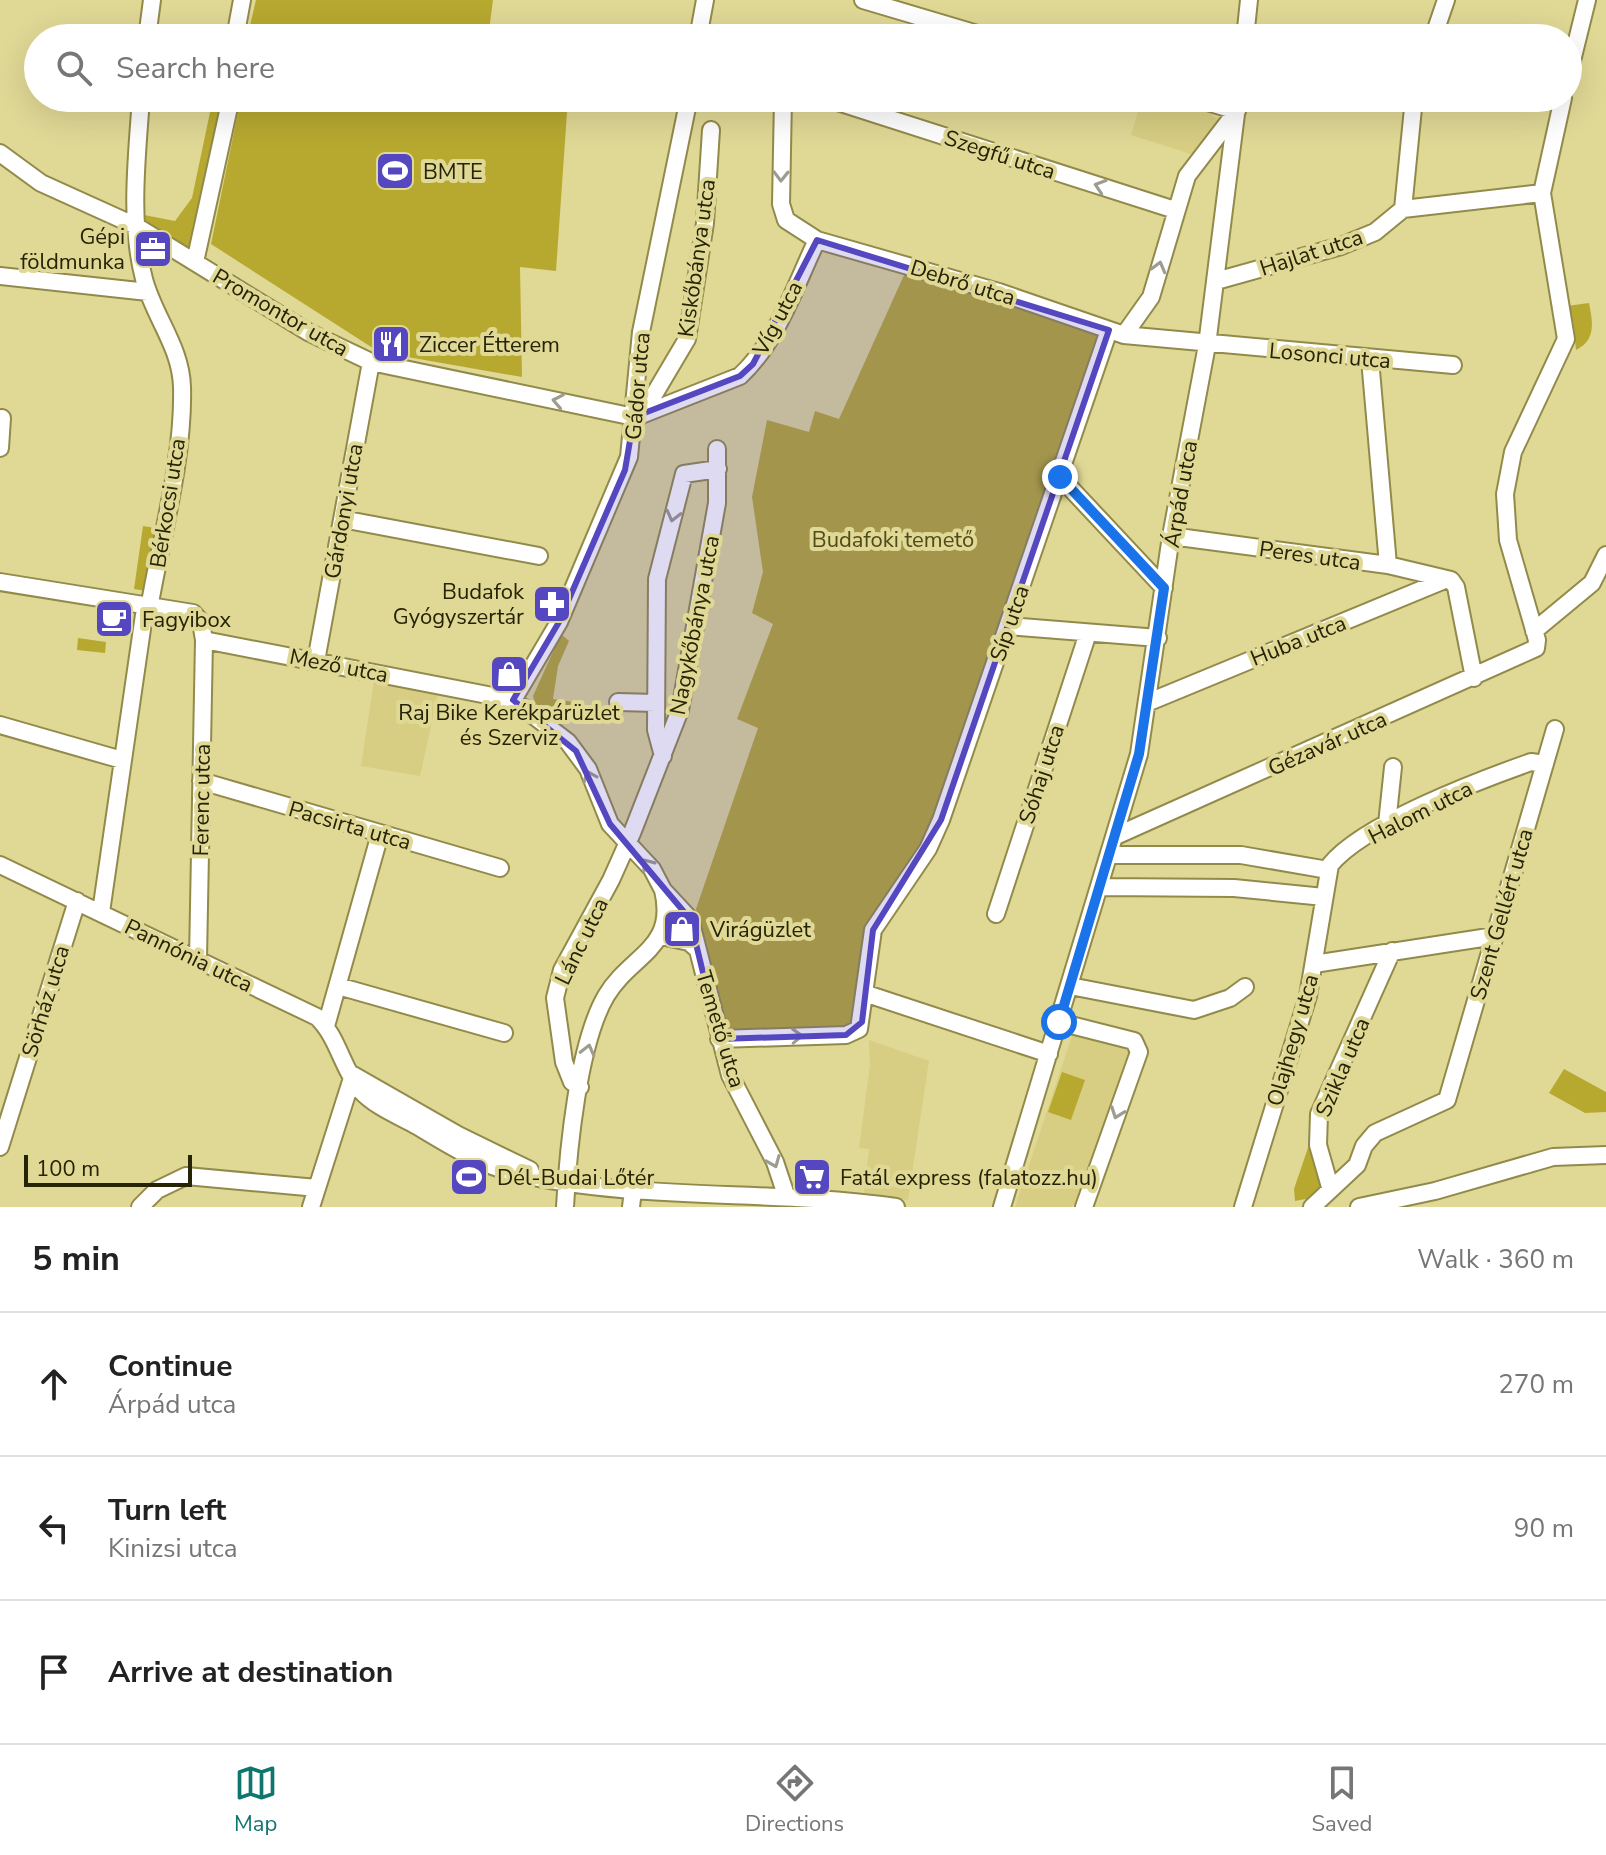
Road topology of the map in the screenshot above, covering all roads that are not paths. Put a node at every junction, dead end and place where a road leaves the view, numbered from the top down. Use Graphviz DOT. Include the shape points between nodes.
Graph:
graph roads {
  1 [pos="152,0"];
  2 [pos="242,0"];
  3 [pos="705,0"];
  4 [pos="863,0"];
  5 [pos="1249,0"];
  6 [pos="1446,0"];
  7 [pos="1587,0"];
  8 [pos="149,24"];
  9 [pos="238,24"];
  10 [pos="701,24"];
  11 [pos="944,24"];
  12 [pos="1246,24"];
  13 [pos="1438,24"];
  14 [pos="1581,24"];
  15 [pos="140,112"];
  16 [pos="228,112"];
  17 [pos="686,112"];
  18 [pos="783,112"];
  19 [pos="869,112"];
  20 [pos="1232,112"];
  21 [pos="1237,112"];
  22 [pos="1413,112"];
  23 [pos="1560,112"];
  24 [pos="711,130"];
  25 [pos="0,153"];
  26 [pos="1542,193"];
  27 [pos="1403,209"];
  28 [pos="1175,210"];
  29 [pos="136,226"];
  30 [pos="817,240"];
  31 [pos="195,262"];
  32 [pos="0,276"];
  33 [pos="1216,281"];
  34 [pos="148,292"];
  35 [pos="1116,333"];
  36 [pos="1207,345"];
  37 [pos="1370,359"];
  38 [pos="371,362"];
  39 [pos="1453,365"];
  40 [pos="634,417"];
  41 [pos="2,418"];
  42 [pos="0,448"];
  43 [pos="717,449"];
  44 [pos="718,469"];
  45 [pos="1060,477"];
  46 [pos="342,519"];
  47 [pos="1171,536"];
  48 [pos="1606,555"];
  49 [pos="539,556"];
  50 [pos="1388,565"];
  51 [pos="1447,579"];
  52 [pos="0,582"];
  53 [pos="1164,588"];
  54 [pos="150,603"];
  55 [pos="1008,626"];
  56 [pos="1534,631"];
  57 [pos="1088,633"];
  58 [pos="1158,638"];
  59 [pos="204,640"];
  60 [pos="316,661"];
  61 [pos="1474,678"];
  62 [pos="513,700"];
  63 [pos="618,702"];
  64 [pos="1149,702"];
  65 [pos="656,703"];
  66 [pos="0,725"];
  67 [pos="1555,729"];
  68 [pos="663,756"];
  69 [pos="122,760"];
  70 [pos="1545,764"];
  71 [pos="1393,767"];
  72 [pos="201,781"];
  73 [pos="1387,824"];
  74 [pos="380,834"];
  75 [pos="1118,835"];
  76 [pos="628,841"];
  77 [pos="1111,855"];
  78 [pos="0,865"];
  79 [pos="500,868"];
  80 [pos="1328,870"];
  81 [pos="1101,887"];
  82 [pos="663,890"];
  83 [pos="1324,897"];
  84 [pos="77,901"];
  85 [pos="101,912"];
  86 [pos="996,914"];
  87 [pos="661,936"];
  88 [pos="1495,936"];
  89 [pos="697,949"];
  90 [pos="1392,951"];
  91 [pos="198,959"];
  92 [pos="1314,964"];
  93 [pos="338,986"];
  94 [pos="1070,986"];
  95 [pos="1245,987"];
  96 [pos="864,993"];
  97 [pos="1059,1022"];
  98 [pos="326,1026"];
  99 [pos="504,1033"];
  100 [pos="719,1039"];
  101 [pos="1049,1054"];
  102 [pos="353,1075"];
  103 [pos="580,1087"];
  104 [pos="1,1138"];
  105 [pos="1606,1155"];
  106 [pos="566,1182"];
  107 [pos="1330,1187"];
  108 [pos="317,1188"];
  109 [pos="786,1195"];
  110 [pos="632,1198"];
  111 [pos="843,1204"];
  112 [pos="140,1207"];
  113 [pos="311,1207"];
  114 [pos="565,1207"];
  115 [pos="896,1207"];
  116 [pos="1002,1207"];
  117 [pos="1084,1207"];
  118 [pos="1243,1207"];
  119 [pos="1312,1207"];
  120 [pos="1359,1207"];
  1 -- 8 [label="street"];
  2 -- 9 [label="street"];
  3 -- 10 [label="street"];
  4 -- 11 [label="street"];
  5 -- 12 [label="street"];
  6 -- 13 [label="street"];
  7 -- 14 [label="street"];
  15 -- 29 [label="street, Bérkocsi utca"];
  16 -- 31 [label="street"];
  17 -- 40 [label="street, Gádor utca" via="643,321"];
  18 -- 30 [label="street, Debrő utca, one-way" via="781,204 786,220"];
  28 -- 19 [label="street, Szegfű utca, one-way"];
  20 -- 28 [label="street, Síp utca" via="1187,176"];
  21 -- 33 [label="street, Árpád utca"];
  22 -- 27 [label="street"];
  23 -- 26 [label="street"];
  24 -- 40 [label="street, Kiskőbánya utca" via="705,223 687,339"];
  25 -- 29 [label="street, Promontor utca" via="41,183"];
  26 -- 27 [label="street"];
  26 -- 56 [label="street" via="1565,326 1564,348 1513,452 1505,494 1508,540"];
  27 -- 33 [label="street, Hajlat utca" via="1375,232 1341,246"];
  35 -- 28 [label="street, Síp utca, one-way" via="1151,297"];
  29 -- 31 [label="street, Promontor utca"];
  29 -- 34 [label="street, Bérkocsi utca"];
  30 -- 35 [label="street, Debrő utca" via="999,292"];
  30 -- 40 [label="street, Víg utca" via="753,364 740,376"];
  31 -- 38 [label="street, Promontor utca" via="308,332"];
  32 -- 34 [label="street"];
  33 -- 36 [label="street, Árpád utca"];
  34 -- 54 [label="street, Bérkocsi utca" via="174,348 182,386"];
  35 -- 36 [label="street, Debrő utca"];
  35 -- 45 [label="street, Síp utca"];
  36 -- 37 [label="street, Losonci utca"];
  36 -- 47 [label="street, Árpád utca"];
  37 -- 39 [label="street, Losonci utca"];
  37 -- 50 [label="street"];
  40 -- 38 [label="street, Promontor utca, one-way"];
  38 -- 46 [label="street, Gárdonyi utca"];
  40 -- 62 [label="street, Gádor utca" via="625,470 559,622"];
  41 -- 42 [label="street"];
  43 -- 44 [label="street, Nagykőbánya utca"];
  44 -- 65 [label="street, one-way" via="684,474 657,579"];
  44 -- 68 [label="street, Nagykőbánya utca" via="713,527 680,710"];
  45 -- 53 [label="street"];
  45 -- 55 [label="street, Síp utca"];
  46 -- 49 [label="street"];
  46 -- 60 [label="street, Gárdonyi utca"];
  47 -- 50 [label="street, Peres utca"];
  47 -- 53 [label="street, Árpád utca"];
  48 -- 56 [label="street" via="1592,583"];
  50 -- 51 [label="street, Peres utca"];
  51 -- 61 [label="street" via="1455,582"];
  51 -- 64 [label="street, Huba utca"];
  52 -- 54 [label="street"];
  53 -- 58 [label="street, Árpád utca"];
  54 -- 59 [label="street" via="193,613 201,622"];
  54 -- 69 [label="street, Bérkocsi utca"];
  55 -- 57 [label="street"];
  55 -- 96 [label="street, Síp utca" via="941,820 928,849 873,930"];
  56 -- 61 [label="street, Gézavár utca" via="1536,648"];
  57 -- 58 [label="street"];
  57 -- 86 [label="street, Sóhaj utca"];
  58 -- 64 [label="street, Árpád utca"];
  59 -- 60 [label="street, Mező utca"];
  59 -- 72 [label="street, Ferenc utca"];
  60 -- 62 [label="street, Mező utca"];
  61 -- 75 [label="street, Gézavár utca"];
  76 -- 62 [label="street, Mező utca, one-way" via="610,824 576,751"];
  63 -- 65 [label="street"];
  64 -- 75 [label="street, Árpád utca"];
  65 -- 68 [label="street"];
  66 -- 69 [label="street"];
  67 -- 70 [label="street, Szent Gellért utca"];
  68 -- 76 [label="street, Nagykőbánya utca"];
  69 -- 85 [label="street, Bérkocsi utca"];
  70 -- 73 [label="street, Halom utca" via="1531,762 1506,771"];
  70 -- 88 [label="street, Szent Gellért utca"];
  71 -- 73 [label="street"];
  72 -- 74 [label="street, Pacsirta utca"];
  72 -- 91 [label="street, Ferenc utca"];
  73 -- 80 [label="street, Halom utca" via="1333,861"];
  74 -- 79 [label="street, Pacsirta utca"];
  74 -- 93 [label="street"];
  75 -- 77 [label="street, Árpád utca"];
  82 -- 76 [label="street, Temető utca, one-way"];
  76 -- 103 [label="street, Lánc utca" via="562,970 555,998 564,1062 572,1082"];
  77 -- 80 [label="street" via="1241,855"];
  77 -- 81 [label="street, Árpád utca"];
  78 -- 84 [label="street, Pannónia utca"];
  80 -- 83 [label="street, Olajhegy utca"];
  81 -- 83 [label="street" via="1234,888"];
  81 -- 94 [label="street, Árpád utca"];
  82 -- 87 [label="street" via="667,906"];
  82 -- 89 [label="street, Temető utca" via="690,919"];
  83 -- 92 [label="street, Olajhegy utca"];
  84 -- 85 [label="street, Pannónia utca"];
  84 -- 104 [label="street, Sörház utca"];
  85 -- 91 [label="street, Pannónia utca"];
  87 -- 89 [label="street, Temető utca"];
  103 -- 87 [label="street, one-way" via="594,1025 607,996"];
  88 -- 90 [label="street"];
  88 -- 107 [label="street, Szent Gellért utca" via="1447,1100 1375,1133 1357,1165"];
  89 -- 100 [label="street, Temető utca"];
  90 -- 92 [label="street"];
  90 -- 107 [label="street, Szikla utca" via="1319,1114 1318,1145"];
  91 -- 98 [label="street, Pannónia utca"];
  92 -- 118 [label="street, Olajhegy utca"];
  93 -- 98 [label="street"];
  93 -- 99 [label="street"];
  94 -- 95 [label="street" via="1194,1010"];
  94 -- 97 [label="street, Árpád utca"];
  100 -- 96 [label="street, Síp utca, one-way" via="854,1033 862,1022"];
  96 -- 101 [label="street"];
  97 -- 101 [label="street, Árpád utca"];
  97 -- 117 [label="street, one-way" via="1134,1041 1139,1052"];
  98 -- 102 [label="street, Pannónia utca"];
  100 -- 109 [label="street, Temető utca, one-way" via="730,1075"];
  101 -- 116 [label="street, Árpád utca"];
  102 -- 106 [label="street" via="541,1177"];
  102 -- 108 [label="street"];
  103 -- 106 [label="street"];
  105 -- 120 [label="street" via="1553,1157"];
  106 -- 110 [label="street"];
  106 -- 114 [label="street"];
  107 -- 119 [label="street"];
  108 -- 112 [label="street" via="186,1176 157,1190"];
  108 -- 113 [label="street"];
  109 -- 110 [label="street"];
  109 -- 111 [label="street"];
  111 -- 115 [label="street"];
}
